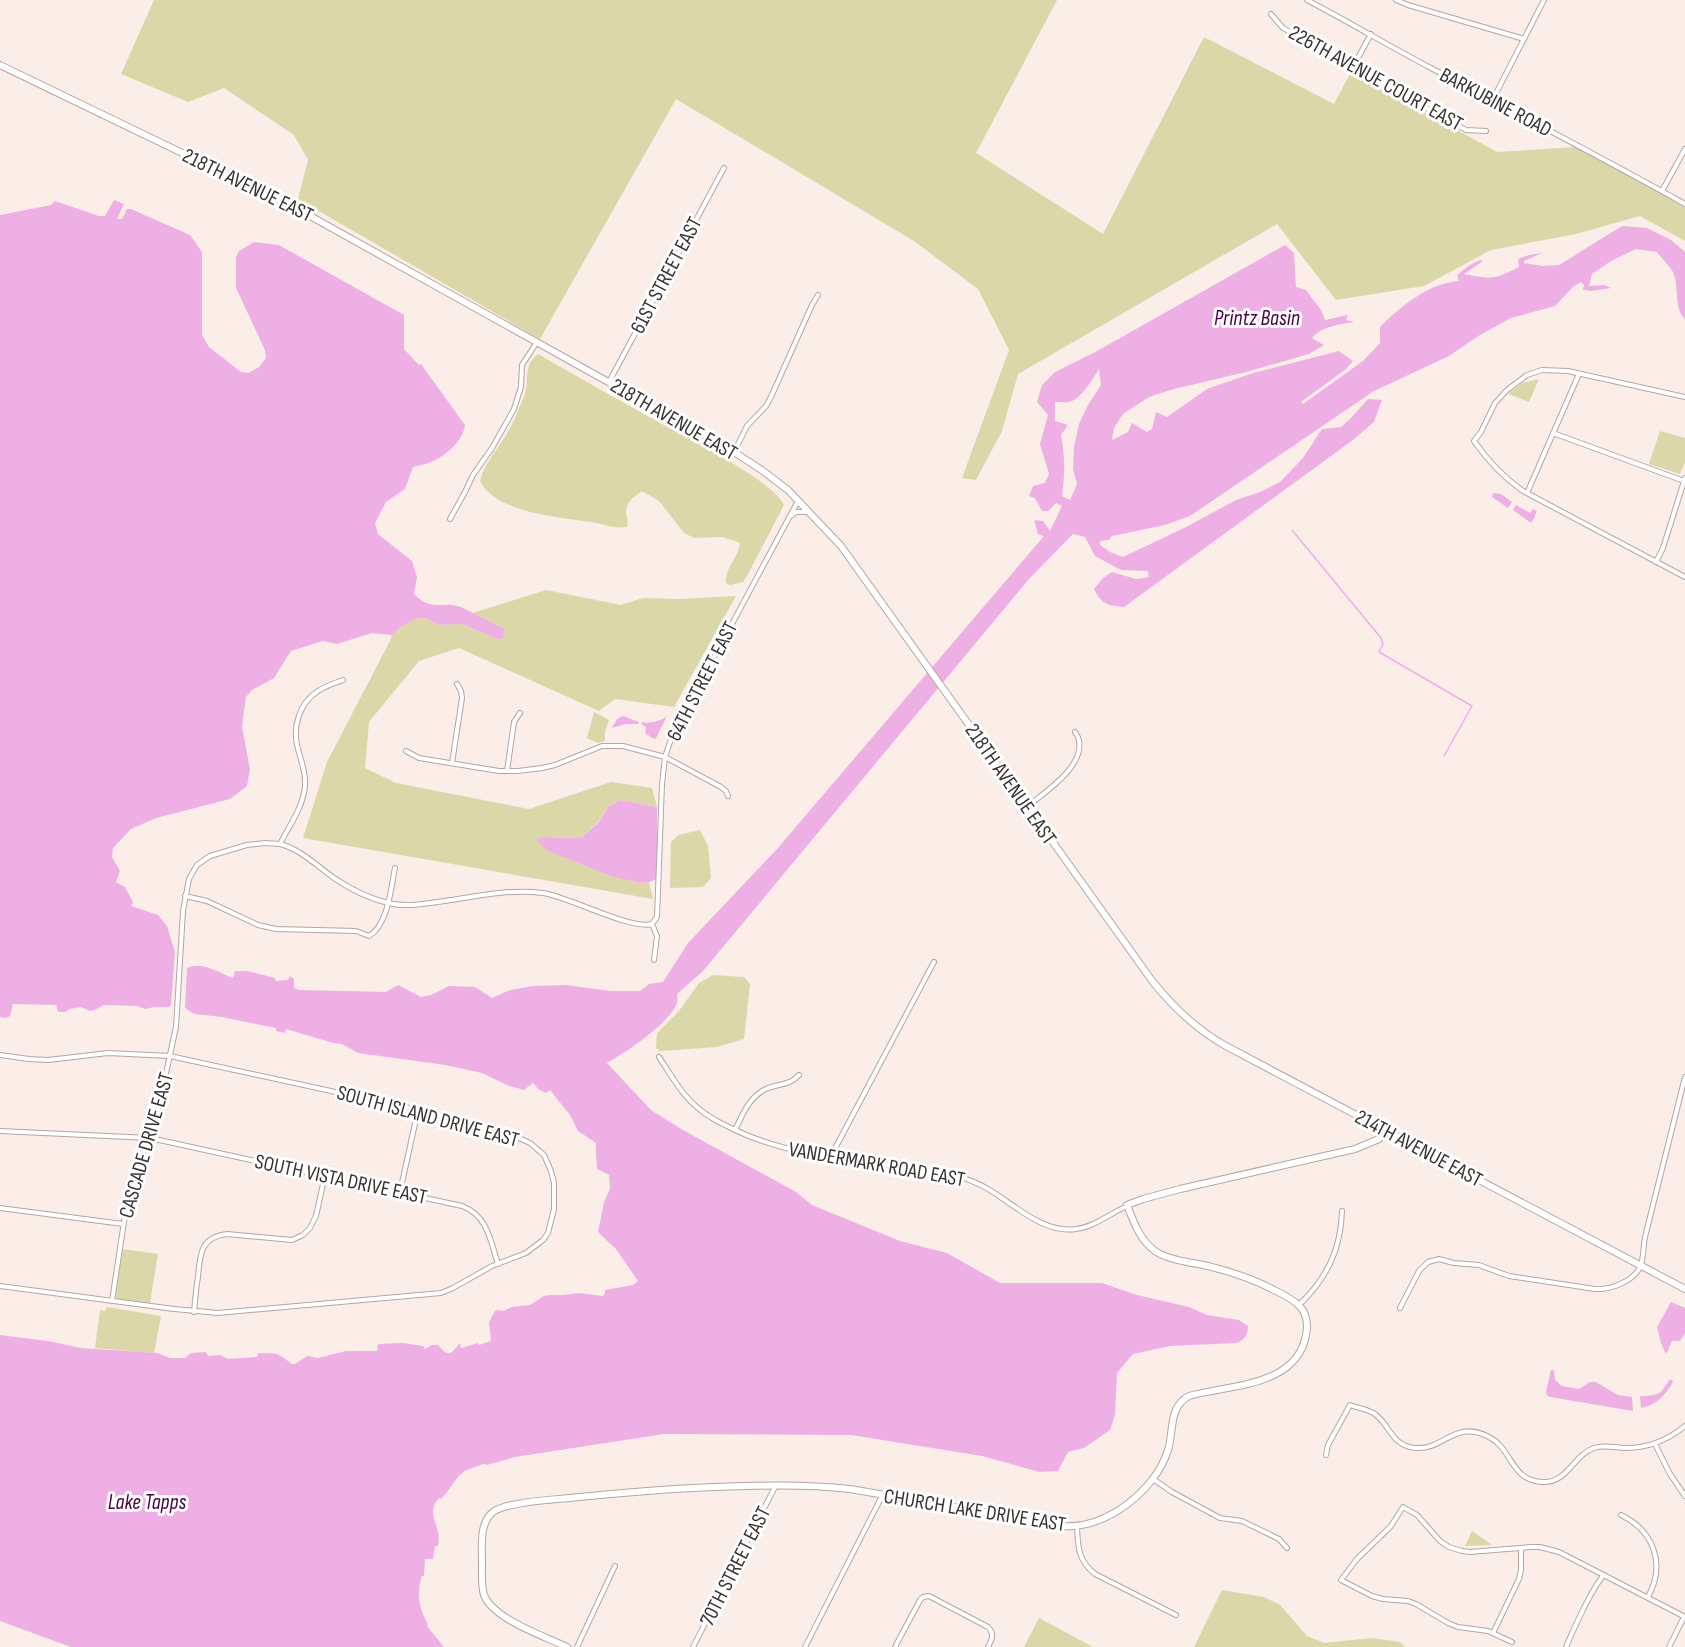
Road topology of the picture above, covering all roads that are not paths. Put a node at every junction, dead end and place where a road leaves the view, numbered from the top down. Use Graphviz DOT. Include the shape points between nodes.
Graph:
graph roads {
  1 [pos="1306,0"];
  2 [pos="1396,0"];
  3 [pos="1544,0"];
  4 [pos="1271,14"];
  5 [pos="1371,34"];
  6 [pos="1524,39"];
  7 [pos="0,65"];
  8 [pos="1353,67"];
  9 [pos="1492,101"];
  10 [pos="1486,131"];
  11 [pos="1685,149"];
  12 [pos="724,168"];
  13 [pos="1662,191"];
  14 [pos="1685,204"];
  15 [pos="818,295"];
  16 [pos="537,342"];
  17 [pos="1579,374"];
  18 [pos="609,382"];
  19 [pos="1685,397"];
  20 [pos="1553,433"];
  21 [pos="734,452"];
  22 [pos="1684,480"];
  23 [pos="1527,493"];
  24 [pos="798,500"];
  25 [pos="811,513"];
  26 [pos="450,519"];
  27 [pos="787,520"];
  28 [pos="1656,562"];
  29 [pos="1685,577"];
  30 [pos="344,680"];
  31 [pos="457,684"];
  32 [pos="520,713"];
  33 [pos="1075,732"];
  34 [pos="406,751"];
  35 [pos="665,757"];
  36 [pos="452,763"];
  37 [pos="507,771"];
  38 [pos="728,796"];
  39 [pos="1027,806"];
  40 [pos="279,844"];
  41 [pos="395,868"];
  42 [pos="185,896"];
  43 [pos="388,903"];
  44 [pos="652,924"];
  45 [pos="654,960"];
  46 [pos="934,962"];
  47 [pos="1162,993"];
  48 [pos="0,1055"];
  49 [pos="170,1056"];
  50 [pos="659,1057"];
  51 [pos="799,1075"];
  52 [pos="1685,1077"];
  53 [pos="418,1110"];
  54 [pos="735,1130"];
  55 [pos="0,1131"];
  56 [pos="1388,1131"];
  57 [pos="150,1138"];
  58 [pos="831,1156"];
  59 [pos="325,1175"];
  60 [pos="400,1192"];
  61 [pos="1127,1205"];
  62 [pos="0,1208"];
  63 [pos="1342,1211"];
  64 [pos="123,1224"];
  65 [pos="498,1264"];
  66 [pos="1641,1265"];
  67 [pos="0,1286"];
  68 [pos="1685,1289"];
  69 [pos="112,1301"];
  70 [pos="1300,1305"];
  71 [pos="1400,1308"];
  72 [pos="194,1312"];
  73 [pos="1685,1426"];
  74 [pos="1655,1444"];
  75 [pos="1326,1455"];
  76 [pos="1152,1478"];
  77 [pos="776,1485"];
  78 [pos="882,1496"];
  79 [pos="1685,1496"];
  80 [pos="1621,1515"];
  81 [pos="1077,1527"];
  82 [pos="1287,1548"];
  83 [pos="1521,1548"];
  84 [pos="615,1566"];
  85 [pos="1604,1575"];
  86 [pos="1648,1597"];
  87 [pos="1176,1615"];
  88 [pos="1684,1617"];
  89 [pos="1493,1633"];
  90 [pos="1512,1642"];
  91 [pos="567,1647"];
  92 [pos="577,1647"];
  93 [pos="693,1647"];
  94 [pos="805,1647"];
  95 [pos="895,1647"];
  96 [pos="988,1647"];
  97 [pos="1566,1647"];
  98 [pos="1669,1647"];
  1 -- 5 [label="street, BARKUBINE ROAD"];
  2 -- 6 [label="street"];
  3 -- 6 [label="street"];
  4 -- 8 [label="street, 226TH AVENUE COURT EAST" via="1283,28"];
  5 -- 8 [label="street"];
  5 -- 9 [label="street, BARKUBINE ROAD"];
  6 -- 9 [label="street"];
  7 -- 16 [label="street, 218TH AVENUE EAST" via="294,207"];
  8 -- 10 [label="street, 226TH AVENUE COURT EAST" via="1466,130"];
  9 -- 13 [label="street, BARKUBINE ROAD"];
  11 -- 13 [label="street"];
  12 -- 18 [label="street, 61ST STREET EAST"];
  13 -- 14 [label="street, BARKUBINE ROAD"];
  15 -- 21 [label="street" via="766,406 747,426"];
  16 -- 18 [label="street, 218TH AVENUE EAST"];
  16 -- 26 [label="street" via="522,365 514,409"];
  17 -- 19 [label="street"];
  17 -- 20 [label="street"];
  17 -- 23 [label="street" via="1555,370 1534,373 1514,384 1500,397 1474,441 1490,463"];
  18 -- 21 [label="street, 218TH AVENUE EAST"];
  20 -- 22 [label="street"];
  20 -- 23 [label="street"];
  21 -- 24 [label="street, 218TH AVENUE EAST"];
  22 -- 28 [label="street"];
  23 -- 28 [label="street"];
  24 -- 25 [label="street, 218TH AVENUE EAST"];
  24 -- 27 [label="street, 64TH STREET EAST"];
  25 -- 27 [label="street" via="799,512"];
  25 -- 39 [label="street, 218TH AVENUE EAST" via="841,546"];
  27 -- 35 [label="street, 64TH STREET EAST" via="684,712"];
  28 -- 29 [label="street"];
  30 -- 40 [label="street" via="318,692 304,704 300,714 295,735 306,777 305,790"];
  31 -- 36 [label="street" via="462,698"];
  32 -- 37 [label="street" via="514,722"];
  33 -- 39 [label="street" via="1079,741 1072,766"];
  34 -- 36 [label="street" via="419,758"];
  35 -- 37 [label="street" via="612,745 542,768"];
  35 -- 38 [label="street" via="721,787"];
  35 -- 44 [label="street, 64TH STREET EAST" via="657,917"];
  36 -- 37 [label="street"];
  39 -- 47 [label="street, 218TH AVENUE EAST"];
  40 -- 42 [label="street, CASCADE DRIVE EAST" via="247,845 204,858 192,870"];
  40 -- 43 [label="street" via="347,887"];
  41 -- 43 [label="street"];
  42 -- 43 [label="street" via="276,929 356,931 369,936 382,921"];
  42 -- 49 [label="street, CASCADE DRIVE EAST" via="177,1019"];
  43 -- 44 [label="street" via="427,904 527,892 551,895 617,918"];
  44 -- 45 [label="street, 64TH STREET EAST" via="657,936"];
  46 -- 58 [label="street"];
  47 -- 56 [label="street, 214TH AVENUE EAST" via="1215,1040"];
  48 -- 49 [label="street, SOUTH ISLAND DRIVE EAST" via="38,1060 108,1053"];
  49 -- 53 [label="street, SOUTH ISLAND DRIVE EAST"];
  49 -- 57 [label="street, CASCADE DRIVE EAST"];
  50 -- 54 [label="street, VANDERMARK ROAD EAST" via="698,1109"];
  51 -- 54 [label="street" via="755,1096"];
  52 -- 66 [label="street"];
  53 -- 60 [label="street"];
  53 -- 65 [label="street, SOUTH ISLAND DRIVE EAST" via="516,1136 544,1155 555,1191 550,1229 531,1250"];
  54 -- 58 [label="street, VANDERMARK ROAD EAST" via="780,1147"];
  55 -- 57 [label="street, SOUTH VISTA DRIVE EAST"];
  56 -- 61 [label="street, VANDERMARK ROAD EAST" via="1355,1149"];
  56 -- 66 [label="street, 214TH AVENUE EAST"];
  57 -- 59 [label="street, SOUTH VISTA DRIVE EAST"];
  57 -- 64 [label="street, CASCADE DRIVE EAST" via="132,1184"];
  58 -- 61 [label="street, VANDERMARK ROAD EAST" via="962,1178 1059,1228 1084,1227"];
  59 -- 60 [label="street, SOUTH VISTA DRIVE EAST"];
  59 -- 72 [label="street" via="316,1216 300,1238 227,1234 205,1244 200,1255"];
  60 -- 65 [label="street, SOUTH VISTA DRIVE EAST" via="474,1212 487,1229"];
  61 -- 70 [label="street" via="1141,1238 1159,1253 1255,1280"];
  62 -- 64 [label="street"];
  63 -- 70 [label="street" via="1333,1259"];
  64 -- 69 [label="street, CASCADE DRIVE EAST"];
  65 -- 72 [label="street, SOUTH ISLAND DRIVE EAST" via="441,1293"];
  66 -- 68 [label="street, 214TH AVENUE EAST"];
  66 -- 71 [label="street" via="1633,1276 1615,1287 1595,1290 1434,1259 1423,1265"];
  67 -- 69 [label="street, SOUTH ISLAND DRIVE EAST"];
  69 -- 72 [label="street, SOUTH ISLAND DRIVE EAST"];
  70 -- 76 [label="street, CHURCH LAKE DRIVE EAST" via="1306,1334 1297,1356 1266,1379 1181,1400 1174,1414 1169,1449"];
  73 -- 74 [label="street"];
  74 -- 75 [label="street" via="1593,1448 1564,1475 1542,1482 1519,1473 1500,1445 1483,1434 1460,1432 1429,1447 1410,1447 1396,1440 1374,1414 1350,1405"];
  74 -- 79 [label="street"];
  76 -- 81 [label="street, CHURCH LAKE DRIVE EAST" via="1117,1511"];
  76 -- 82 [label="street" via="1220,1518 1242,1521 1279,1539"];
  77 -- 78 [label="street, CHURCH LAKE DRIVE EAST" via="824,1486"];
  77 -- 91 [label="street, CHURCH LAKE DRIVE EAST" via="584,1496 538,1501 492,1513 485,1522 482,1539 482,1588 486,1599 498,1613"];
  77 -- 93 [label="street, 70TH STREET EAST"];
  78 -- 81 [label="street, CHURCH LAKE DRIVE EAST"];
  78 -- 94 [label="street"];
  80 -- 86 [label="street" via="1640,1528 1655,1552 1656,1575"];
  81 -- 87 [label="street" via="1080,1555 1095,1575"];
  83 -- 85 [label="street" via="1559,1552"];
  83 -- 89 [label="street" via="1519,1579"];
  83 -- 89 [label="street" via="1470,1552 1455,1549 1440,1541 1417,1515 1402,1507 1391,1526 1357,1558 1341,1580 1372,1596 1416,1604 1458,1627"];
  84 -- 92 [label="street"];
  85 -- 86 [label="street"];
  85 -- 97 [label="street"];
  86 -- 88 [label="street"];
  88 -- 98 [label="street"];
  89 -- 90 [label="street"];
  95 -- 96 [label="street" via="920,1600 929,1596 985,1625 993,1638"];
}
